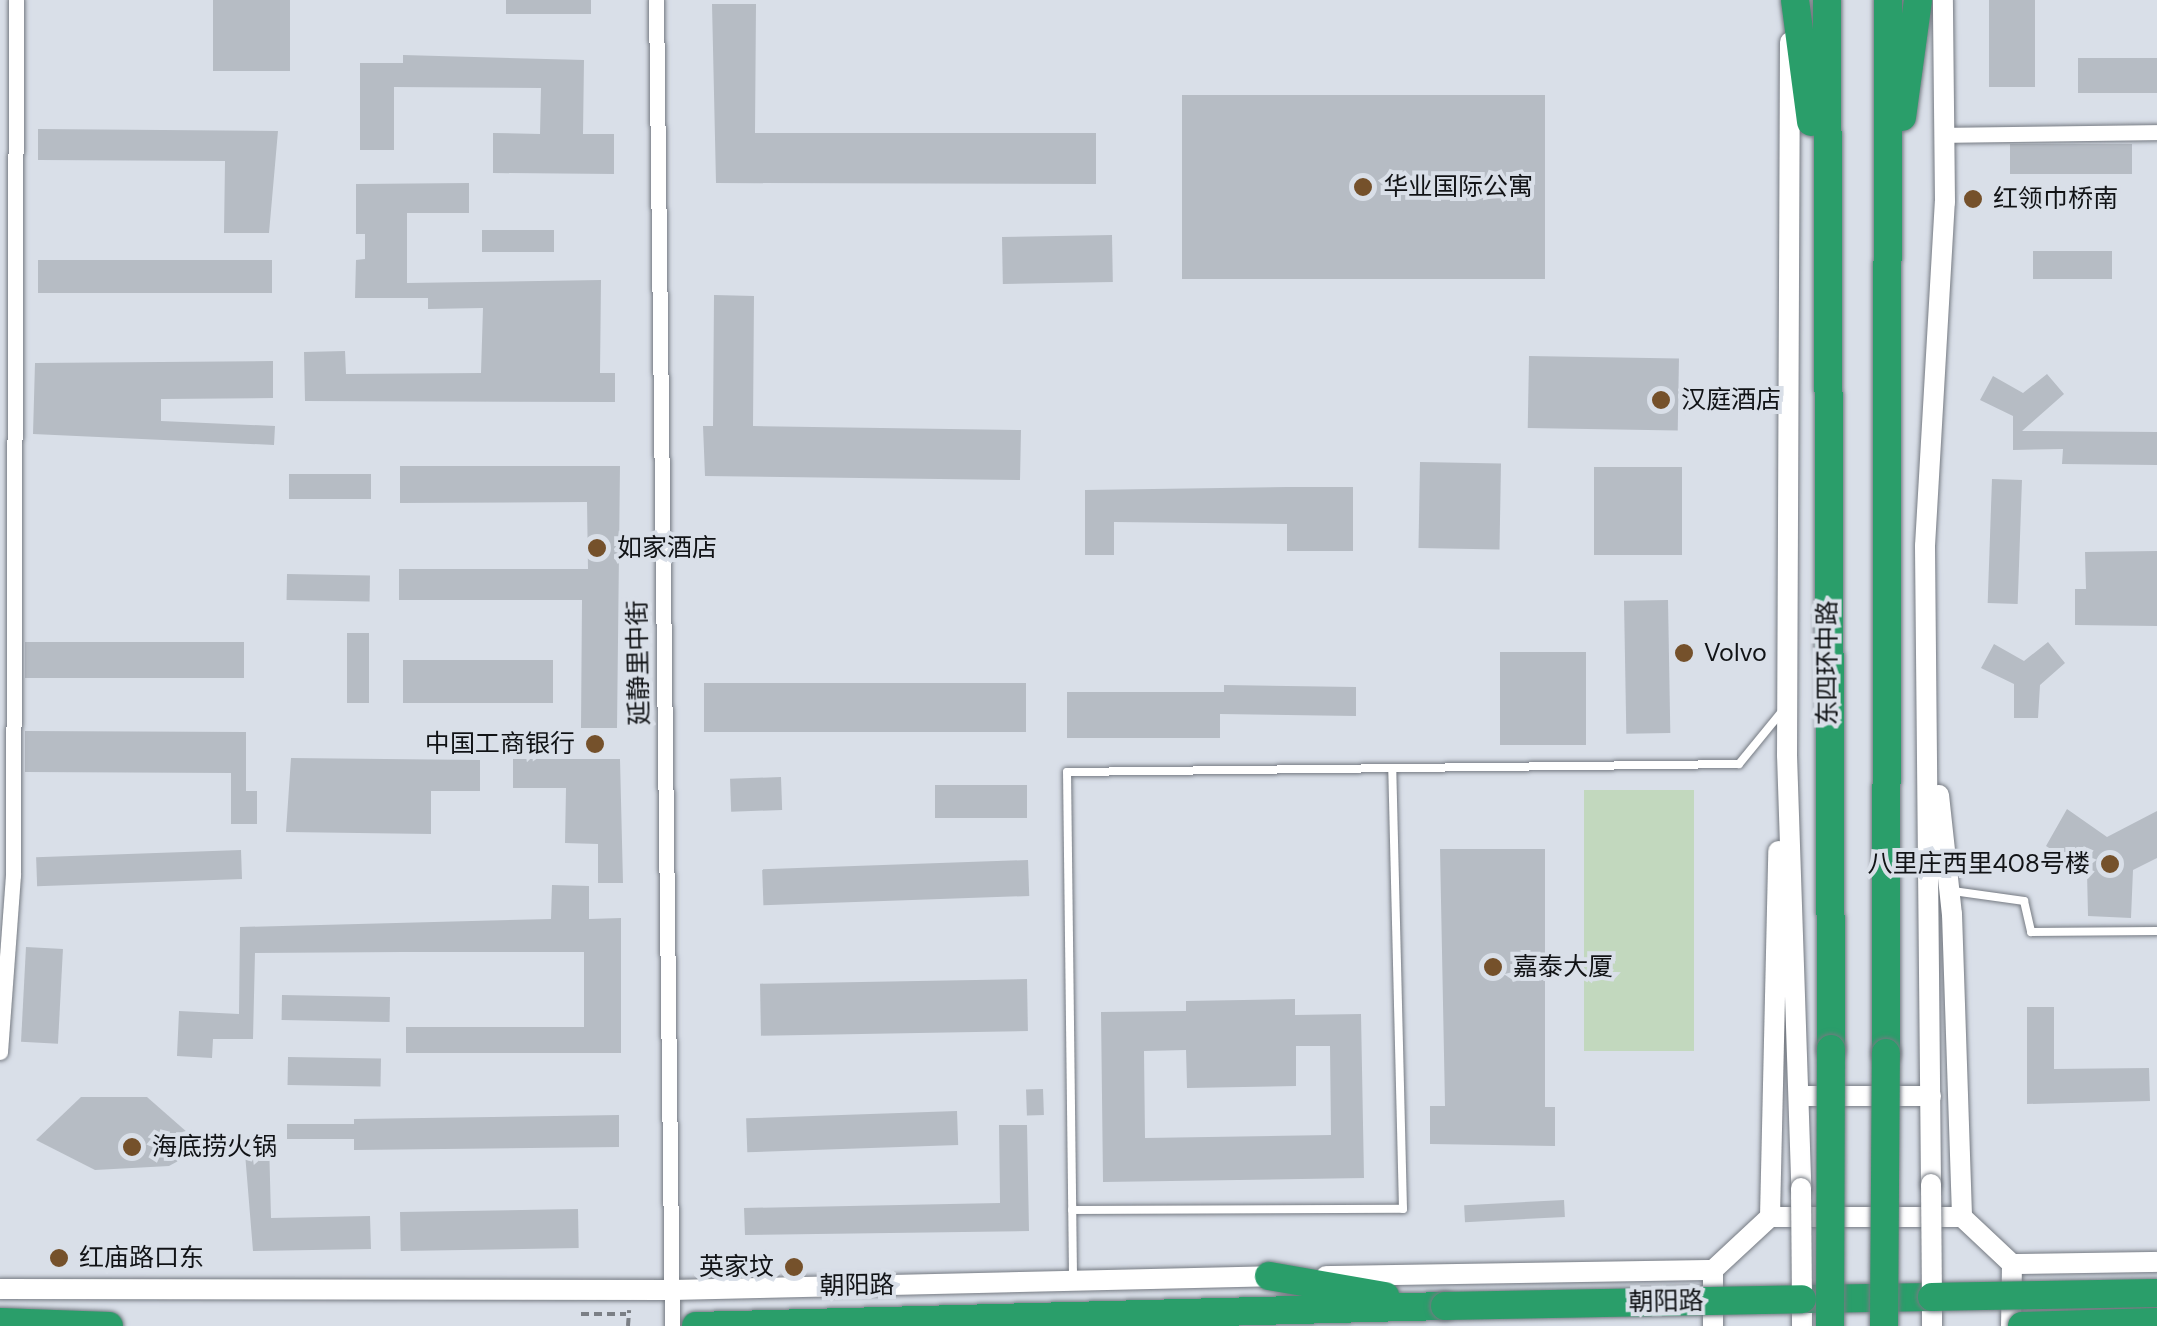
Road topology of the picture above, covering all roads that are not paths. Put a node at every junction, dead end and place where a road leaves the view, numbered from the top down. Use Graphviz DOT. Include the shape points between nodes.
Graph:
graph roads {
  1 [pos="16,0"];
  2 [pos="656,0"];
  3 [pos="1792,0"];
  4 [pos="1827,0"];
  5 [pos="1888,0"];
  6 [pos="1918,0"];
  7 [pos="1944,0"];
  8 [pos="2157,132"];
  9 [pos="1944,135"];
  10 [pos="8,175"];
  11 [pos="1888,222"];
  12 [pos="1825,226"];
  13 [pos="1926,668"];
  14 [pos="1786,706"];
  15 [pos="1786,755"];
  16 [pos="1392,768"];
  17 [pos="1949,891"];
  18 [pos="2157,932"];
  19 [pos="0,1052"];
  20 [pos="1800,1096"];
  21 [pos="1931,1096"];
  22 [pos="1072,1210"];
  23 [pos="1770,1216"];
  24 [pos="1962,1216"];
  25 [pos="2157,1262"];
  26 [pos="2012,1264"];
  27 [pos="1714,1270"];
  28 [pos="1268,1276"];
  29 [pos="1073,1281"];
  30 [pos="0,1289"];
  31 [pos="672,1290"];
  32 [pos="2157,1293"];
  33 [pos="1932,1296"];
  34 [pos="1446,1306"];
  35 [pos="1802,1312"];
  36 [pos="0,1322"];
  37 [pos="2157,1322"];
  38 [pos="108,1326"];
  39 [pos="672,1326"];
  40 [pos="696,1326"];
  41 [pos="1713,1326"];
  42 [pos="1830,1326"];
  43 [pos="1884,1326"];
  44 [pos="1932,1326"];
  45 [pos="2011,1326"];
  46 [pos="2022,1326"];
  1 -- 10 [label="street"];
  2 -- 31 [label="street, 延静里中街"];
  3 -- 12 [label="highway"];
  3 -- 14 [label="street, 东四环中路"];
  4 -- 12 [label="highway, 东四环中路"];
  5 -- 11 [label="highway"];
  6 -- 11 [label="highway"];
  7 -- 9 [label="street"];
  8 -- 9 [label="street"];
  9 -- 13 [label="street" via="1925,546"];
  10 -- 19 [label="street" via="13,875"];
  11 -- 43 [label="highway, bridge"];
  12 -- 42 [label="highway, 东四环中路, bridge"];
  13 -- 17 [label="street"];
  13 -- 21 [label="street"];
  14 -- 15 [label="street, 东四环中路"];
  14 -- 16 [label="lane" via="1739,764"];
  15 -- 20 [label="street, 东四环中路"];
  15 -- 23 [label="street, 东四环中路"];
  16 -- 22 [label="lane" via="1067,772"];
  16 -- 22 [label="lane" via="1403,1209"];
  17 -- 18 [label="lane" via="2024,902 2031,932"];
  17 -- 24 [label="street"];
  20 -- 21 [label="street"];
  20 -- 35 [label="street, 东四环中路, bridge"];
  21 -- 33 [label="street, bridge"];
  22 -- 29 [label="lane"];
  23 -- 24 [label="street"];
  23 -- 27 [label="street"];
  24 -- 26 [label="street"];
  25 -- 26 [label="street"];
  26 -- 45 [label="street"];
  27 -- 28 [label="street, 朝阳路"];
  27 -- 41 [label="street"];
  28 -- 29 [label="street, 朝阳路"];
  28 -- 34 [label="highway"];
  29 -- 31 [label="street, 朝阳路"];
  30 -- 31 [label="street, 朝阳路"];
  31 -- 39 [label="street, 延静里中街"];
  32 -- 33 [label="highway, 朝阳路, bridge"];
  33 -- 35 [label="highway, 朝阳路, bridge"];
  33 -- 44 [label="street"];
  34 -- 35 [label="highway, 朝阳路, bridge"];
  34 -- 40 [label="highway, 朝阳路"];
  36 -- 38 [label="highway"];
  37 -- 46 [label="highway, bridge"];
}
